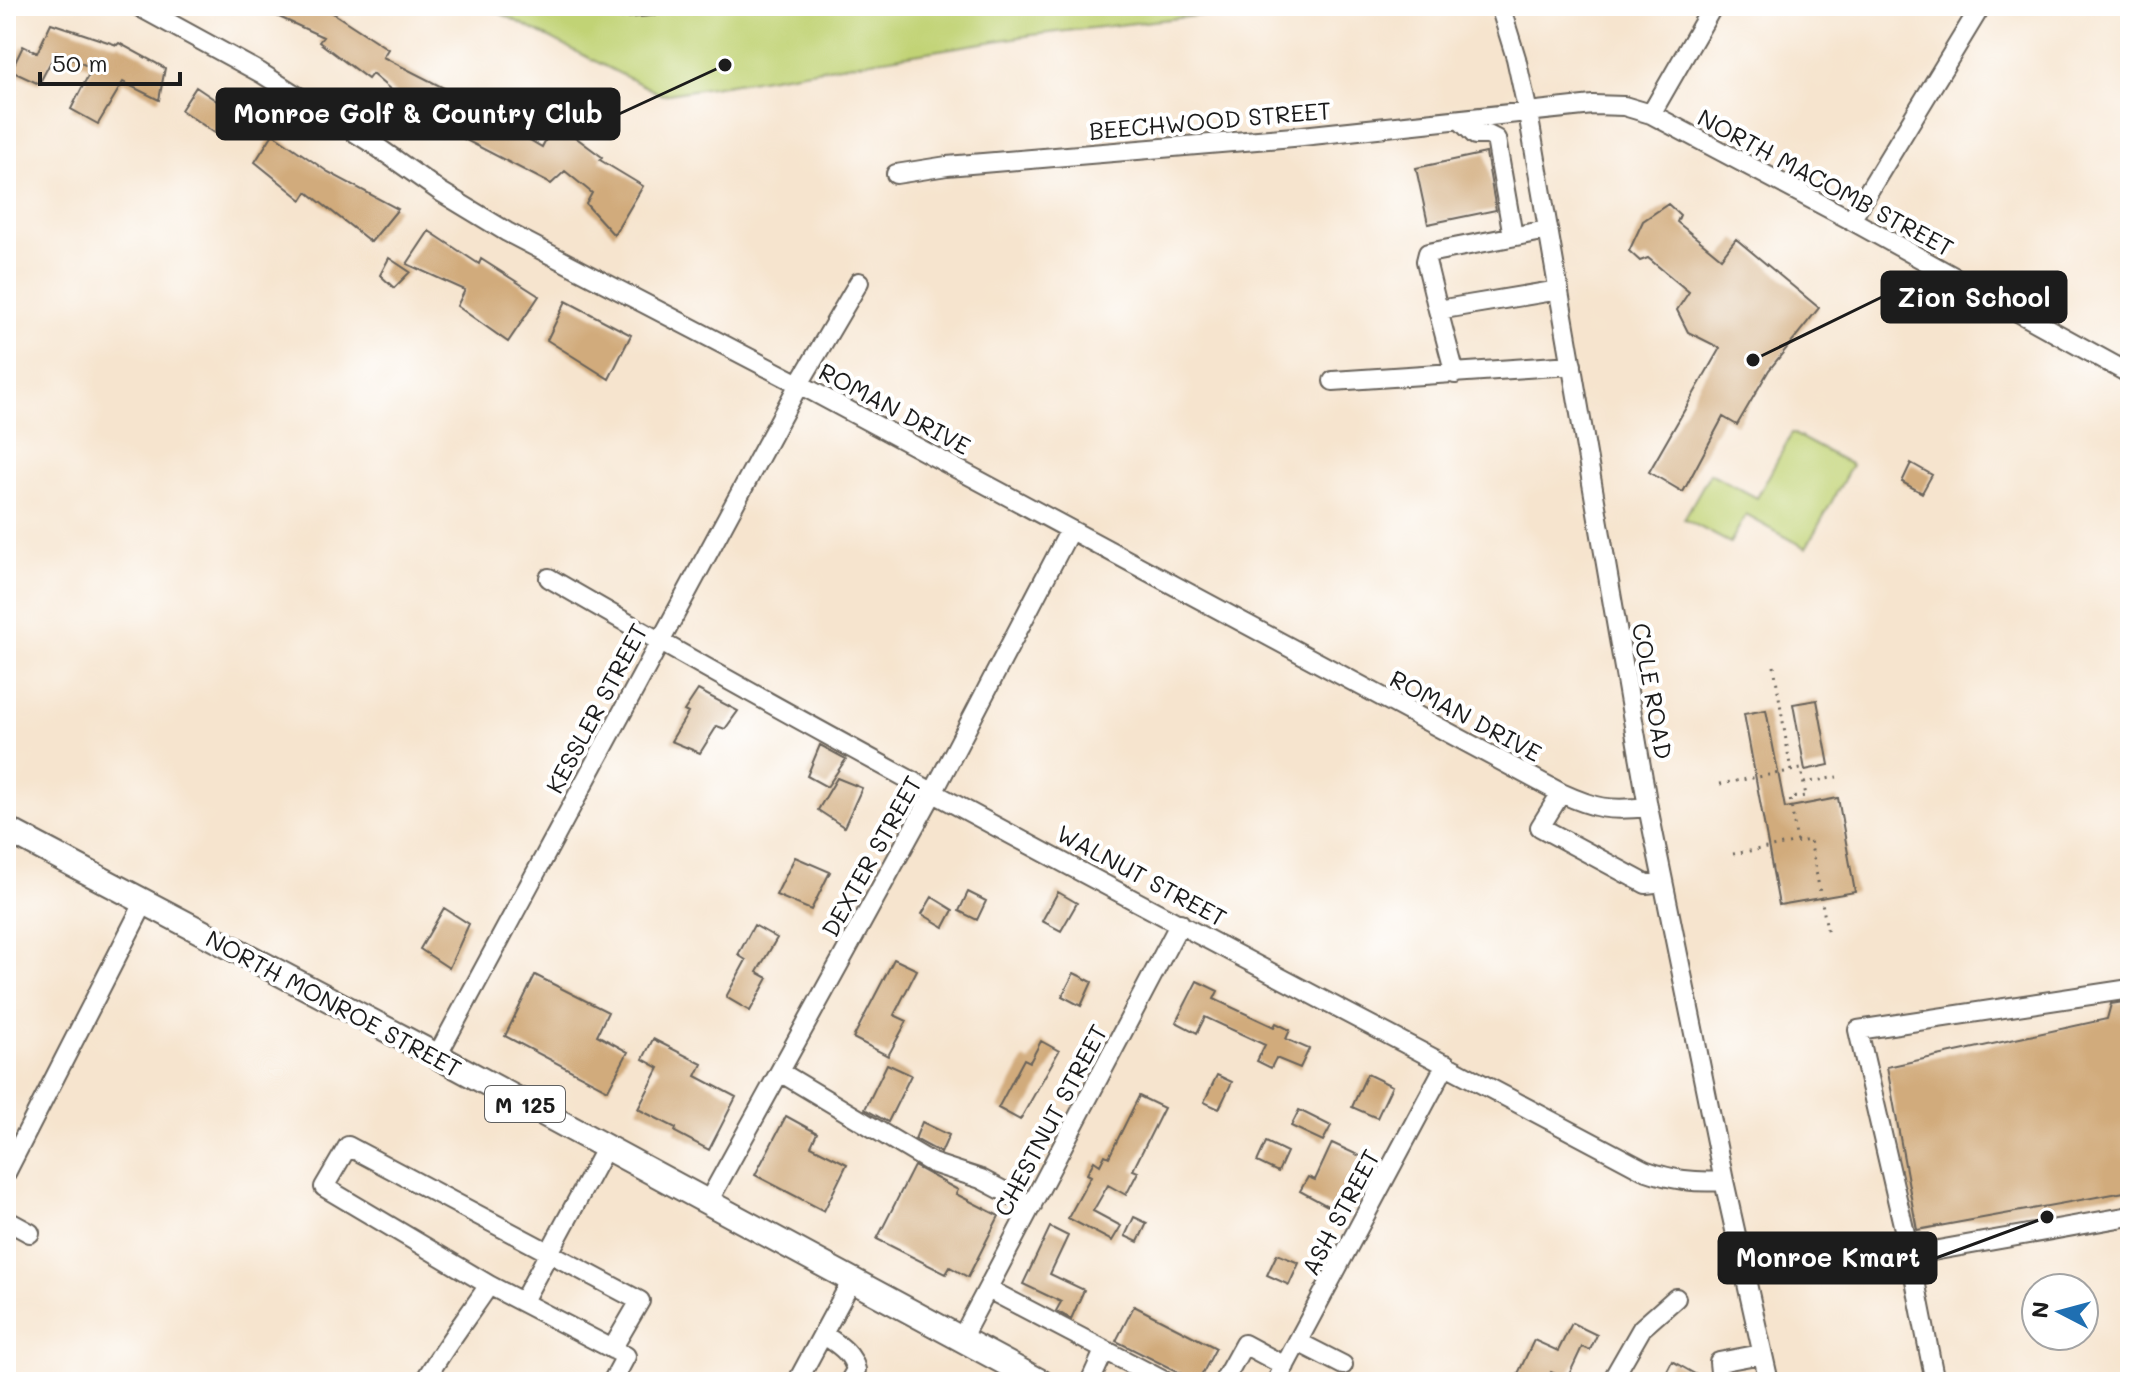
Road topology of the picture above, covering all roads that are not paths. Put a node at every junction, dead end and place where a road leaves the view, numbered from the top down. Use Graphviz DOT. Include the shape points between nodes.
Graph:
graph roads {
  1 [pos="138,6"];
  2 [pos="592,6"];
  3 [pos="650,6"];
  4 [pos="1500,6"];
  5 [pos="1713,6"];
  6 [pos="1981,6"];
  7 [pos="1528,113"];
  8 [pos="1651,114"];
  9 [pos="1460,120"];
  10 [pos="896,174"];
  11 [pos="1851,220"];
  12 [pos="1547,230"];
  13 [pos="1513,236"];
  14 [pos="859,282"];
  15 [pos="1559,290"];
  16 [pos="1438,310"];
  17 [pos="1572,365"];
  18 [pos="1455,374"];
  19 [pos="2130,374"];
  20 [pos="1333,381"];
  21 [pos="799,384"];
  22 [pos="1070,530"];
  23 [pos="549,578"];
  24 [pos="659,642"];
  25 [pos="934,791"];
  26 [pos="1561,793"];
  27 [pos="1648,807"];
  28 [pos="6,829"];
  29 [pos="1663,882"];
  30 [pos="144,903"];
  31 [pos="1180,923"];
  32 [pos="2130,989"];
  33 [pos="437,1056"];
  34 [pos="1446,1064"];
  35 [pos="780,1072"];
  36 [pos="606,1147"];
  37 [pos="6,1173"];
  38 [pos="1724,1181"];
  39 [pos="708,1202"];
  40 [pos="1032,1206"];
  41 [pos="2130,1216"];
  42 [pos="6,1220"];
  43 [pos="30,1233"];
  44 [pos="549,1253"];
  45 [pos="1910,1255"];
  46 [pos="852,1280"];
  47 [pos="489,1285"];
  48 [pos="988,1289"];
  49 [pos="1676,1298"];
  50 [pos="523,1301"];
  51 [pos="823,1334"];
  52 [pos="961,1339"];
  53 [pos="1298,1342"];
  54 [pos="612,1349"];
  55 [pos="1104,1351"];
  56 [pos="1761,1354"];
  57 [pos="1343,1365"];
  58 [pos="1281,1374"];
  59 [pos="424,1382"];
  60 [pos="612,1382"];
  61 [pos="797,1382"];
  62 [pos="849,1382"];
  63 [pos="1041,1382"];
  64 [pos="1090,1382"];
  65 [pos="1166,1382"];
  66 [pos="1223,1382"];
  67 [pos="1611,1382"];
  68 [pos="1721,1382"];
  69 [pos="1769,1382"];
  70 [pos="1935,1382"];
  1 -- 21 [label="street, ROMAN DRIVE" via="261,73 507,232"];
  2 -- 3 [label="street"];
  4 -- 7 [label="street, COLE ROAD"];
  5 -- 8 [label="street"];
  6 -- 11 [label="street"];
  7 -- 8 [label="street, NORTH MACOMB STREET" via="1593,105"];
  7 -- 9 [label="street, BEECHWOOD STREET"];
  7 -- 12 [label="street, COLE ROAD"];
  8 -- 11 [label="street, NORTH MACOMB STREET"];
  9 -- 10 [label="street, BEECHWOOD STREET"];
  9 -- 13 [label="street" via="1475,135 1496,139"];
  11 -- 19 [label="street, NORTH MACOMB STREET"];
  12 -- 13 [label="street"];
  12 -- 15 [label="street, COLE ROAD"];
  13 -- 16 [label="street" via="1428,253"];
  14 -- 21 [label="street, KESSLER STREET"];
  15 -- 16 [label="street"];
  15 -- 17 [label="street, COLE ROAD"];
  16 -- 18 [label="street"];
  17 -- 18 [label="street"];
  17 -- 27 [label="street, COLE ROAD"];
  18 -- 20 [label="street"];
  21 -- 22 [label="street, ROMAN DRIVE"];
  21 -- 24 [label="street, KESSLER STREET"];
  22 -- 25 [label="street, DEXTER STREET"];
  22 -- 26 [label="street, ROMAN DRIVE"];
  23 -- 24 [label="street, WALNUT STREET"];
  24 -- 25 [label="street, WALNUT STREET"];
  24 -- 33 [label="street, KESSLER STREET"];
  25 -- 31 [label="street, WALNUT STREET"];
  25 -- 35 [label="street, DEXTER STREET"];
  26 -- 27 [label="street, ROMAN DRIVE" via="1614,811"];
  26 -- 29 [label="street" via="1540,827 1646,884"];
  27 -- 29 [label="street, COLE ROAD"];
  28 -- 30 [label="main road, NORTH MONROE STREET / M 125"];
  29 -- 38 [label="street, COLE ROAD"];
  30 -- 33 [label="main road, NORTH MONROE STREET / M 125"];
  30 -- 37 [label="street"];
  31 -- 34 [label="street, WALNUT STREET"];
  31 -- 40 [label="street, CHESTNUT STREET"];
  32 -- 45 [label="street" via="1858,1030"];
  33 -- 36 [label="main road, NORTH MONROE STREET / M 125"];
  34 -- 38 [label="street, WALNUT STREET" via="1644,1170 1696,1183"];
  34 -- 53 [label="street, ASH STREET"];
  35 -- 39 [label="street, DEXTER STREET"];
  35 -- 40 [label="street" via="932,1163 981,1179"];
  36 -- 39 [label="main road, NORTH MONROE STREET / M 125"];
  36 -- 44 [label="street"];
  38 -- 56 [label="street, COLE ROAD"];
  39 -- 46 [label="main road, NORTH MONROE STREET / M 125"];
  40 -- 48 [label="street, CHESTNUT STREET"];
  41 -- 45 [label="street"];
  42 -- 43 [label="street"];
  44 -- 47 [label="street" via="348,1146 324,1187"];
  44 -- 50 [label="street"];
  44 -- 54 [label="street" via="640,1301"];
  45 -- 70 [label="street"];
  46 -- 51 [label="street"];
  46 -- 52 [label="main road, NORTH MONROE STREET / M 125"];
  47 -- 50 [label="street"];
  47 -- 59 [label="street"];
  48 -- 52 [label="street, CHESTNUT STREET"];
  48 -- 55 [label="street"];
  49 -- 67 [label="street" via="1642,1328"];
  50 -- 54 [label="street"];
  51 -- 61 [label="street"];
  51 -- 62 [label="street" via="854,1363"];
  52 -- 63 [label="main road, NORTH MONROE STREET / M 125"];
  53 -- 57 [label="street"];
  53 -- 58 [label="street, ASH STREET"];
  54 -- 60 [label="street" via="626,1356"];
  55 -- 64 [label="street"];
  55 -- 65 [label="street"];
  56 -- 68 [label="street" via="1719,1362"];
  56 -- 69 [label="street, COLE ROAD"];
  58 -- 66 [label="street" via="1244,1344"];
}
